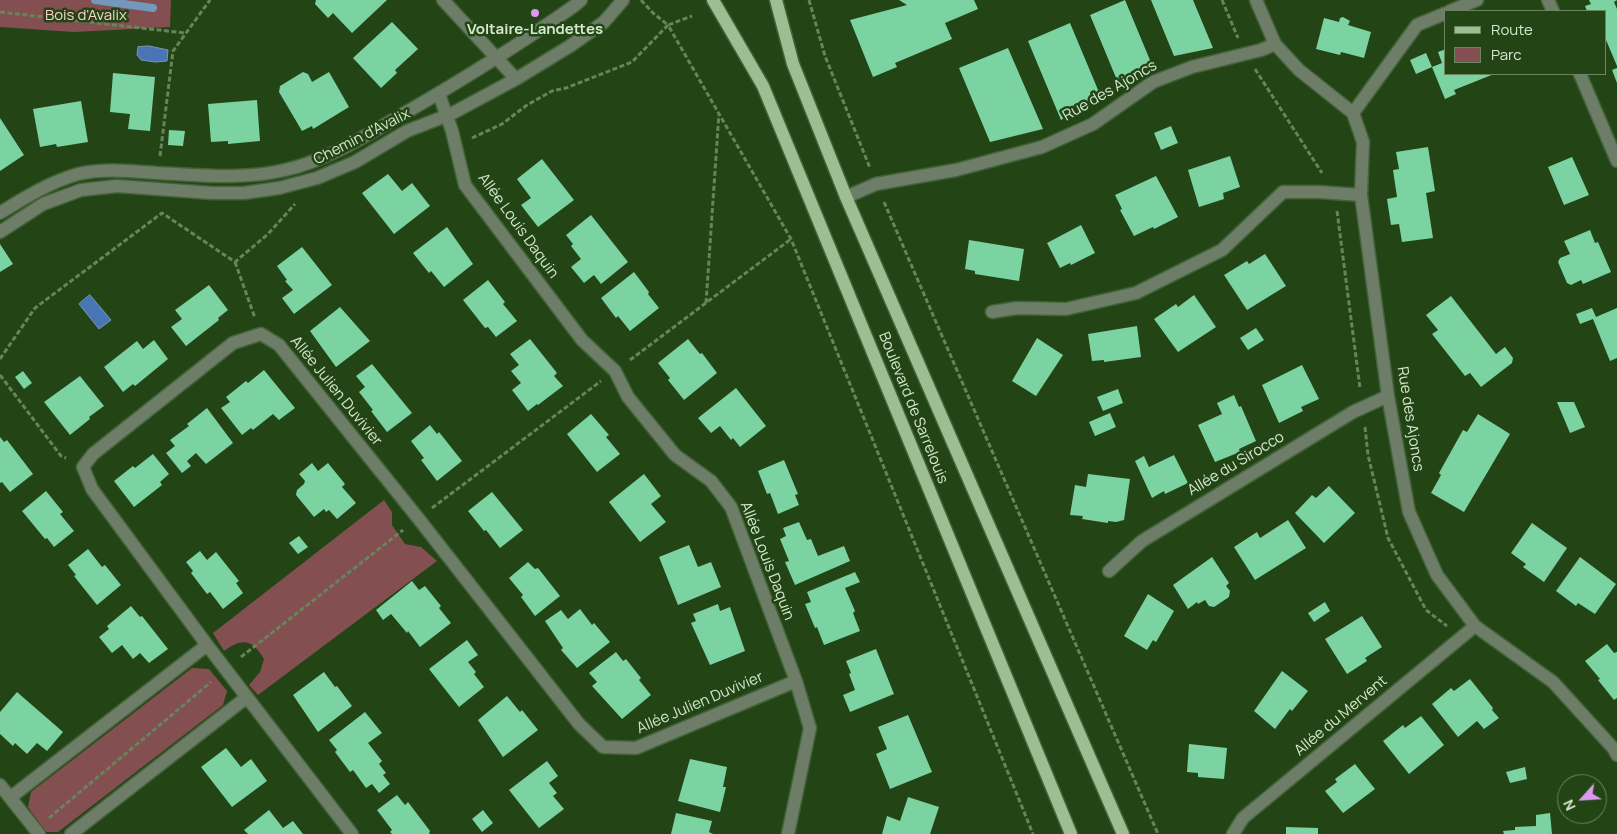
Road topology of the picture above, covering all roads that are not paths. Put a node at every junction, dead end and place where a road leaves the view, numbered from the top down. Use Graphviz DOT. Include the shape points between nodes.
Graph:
graph roads {
  1 [pos="443,0"];
  2 [pos="581,0"];
  3 [pos="623,0"];
  4 [pos="713,0"];
  5 [pos="776,0"];
  6 [pos="1256,0"];
  7 [pos="1477,0"];
  8 [pos="1452,10"];
  9 [pos="1444,14"];
  10 [pos="1275,44"];
  11 [pos="498,59"];
  12 [pos="1580,75"];
  13 [pos="516,79"];
  14 [pos="439,94"];
  15 [pos="1353,113"];
  16 [pos="447,116"];
  17 [pos="1617,160"];
  18 [pos="1361,195"];
  19 [pos="846,197"];
  20 [pos="0,213"];
  21 [pos="0,232"];
  22 [pos="992,312"];
  23 [pos="1388,396"];
  24 [pos="1109,571"];
  25 [pos="1474,626"];
  26 [pos="207,645"];
  27 [pos="796,680"];
  28 [pos="247,697"];
  29 [pos="1617,754"];
  30 [pos="0,785"];
  31 [pos="11,797"];
  32 [pos="39,834"];
  33 [pos="71,834"];
  34 [pos="352,834"];
  35 [pos="788,834"];
  36 [pos="1071,834"];
  37 [pos="1124,834"];
  38 [pos="1233,834"];
  1 -- 11 [label="street"];
  2 -- 11 [label="street, Chemin d'Avalix"];
  3 -- 13 [label="street, Chemin d'Avalix" via="604,22"];
  4 -- 36 [label="main road, Boulevard de Sarrelouis" via="763,86"];
  5 -- 19 [label="main road, Boulevard de Sarrelouis" via="793,64"];
  6 -- 10 [label="street"];
  7 -- 8 [label="street"];
  9 -- 15 [label="street" via="1417,25"];
  10 -- 15 [label="street" via="1299,70"];
  10 -- 19 [label="street, Rue des Ajoncs" via="1192,67 1153,82 1093,124 1042,147 956,170 876,184"];
  11 -- 13 [label="street"];
  11 -- 14 [label="street, Chemin d'Avalix"];
  12 -- 17 [label="street"];
  13 -- 16 [label="street, Chemin d'Avalix"];
  14 -- 16 [label="street, Allée Louis Daquin"];
  14 -- 20 [label="street, Chemin d'Avalix" via="314,162 286,170 218,177 116,170 79,174 57,181"];
  15 -- 18 [label="street, Rue des Ajoncs" via="1363,142"];
  16 -- 21 [label="street, Chemin d'Avalix" via="407,131 355,162 318,178 244,194 117,186 82,190 42,204"];
  16 -- 27 [label="street, Allée Louis Daquin" via="465,185 582,340 615,371 628,397 675,455 711,481 731,507"];
  18 -- 22 [label="street" via="1284,192 1222,250 1136,293 1066,309 1017,308"];
  18 -- 23 [label="street, Rue des Ajoncs"];
  19 -- 37 [label="main road, Boulevard de Sarrelouis"];
  23 -- 24 [label="street, Allée du Sirocco" via="1344,417 1142,541"];
  23 -- 25 [label="street, Rue des Ajoncs" via="1409,512 1437,575"];
  25 -- 29 [label="street, Rue des Ajoncs" via="1553,682"];
  25 -- 38 [label="street, Allée du Mervent" via="1243,818"];
  26 -- 27 [label="street, Allée Julien Duvivier" via="92,489 83,467 93,454 233,343 261,334 279,345 578,724 602,747 636,748"];
  26 -- 28 [label="street"];
  26 -- 31 [label="street"];
  27 -- 35 [label="street, Allée Louis Daquin" via="810,728"];
  28 -- 33 [label="street"];
  28 -- 34 [label="street"];
  30 -- 31 [label="street"];
  31 -- 32 [label="street"];
}
